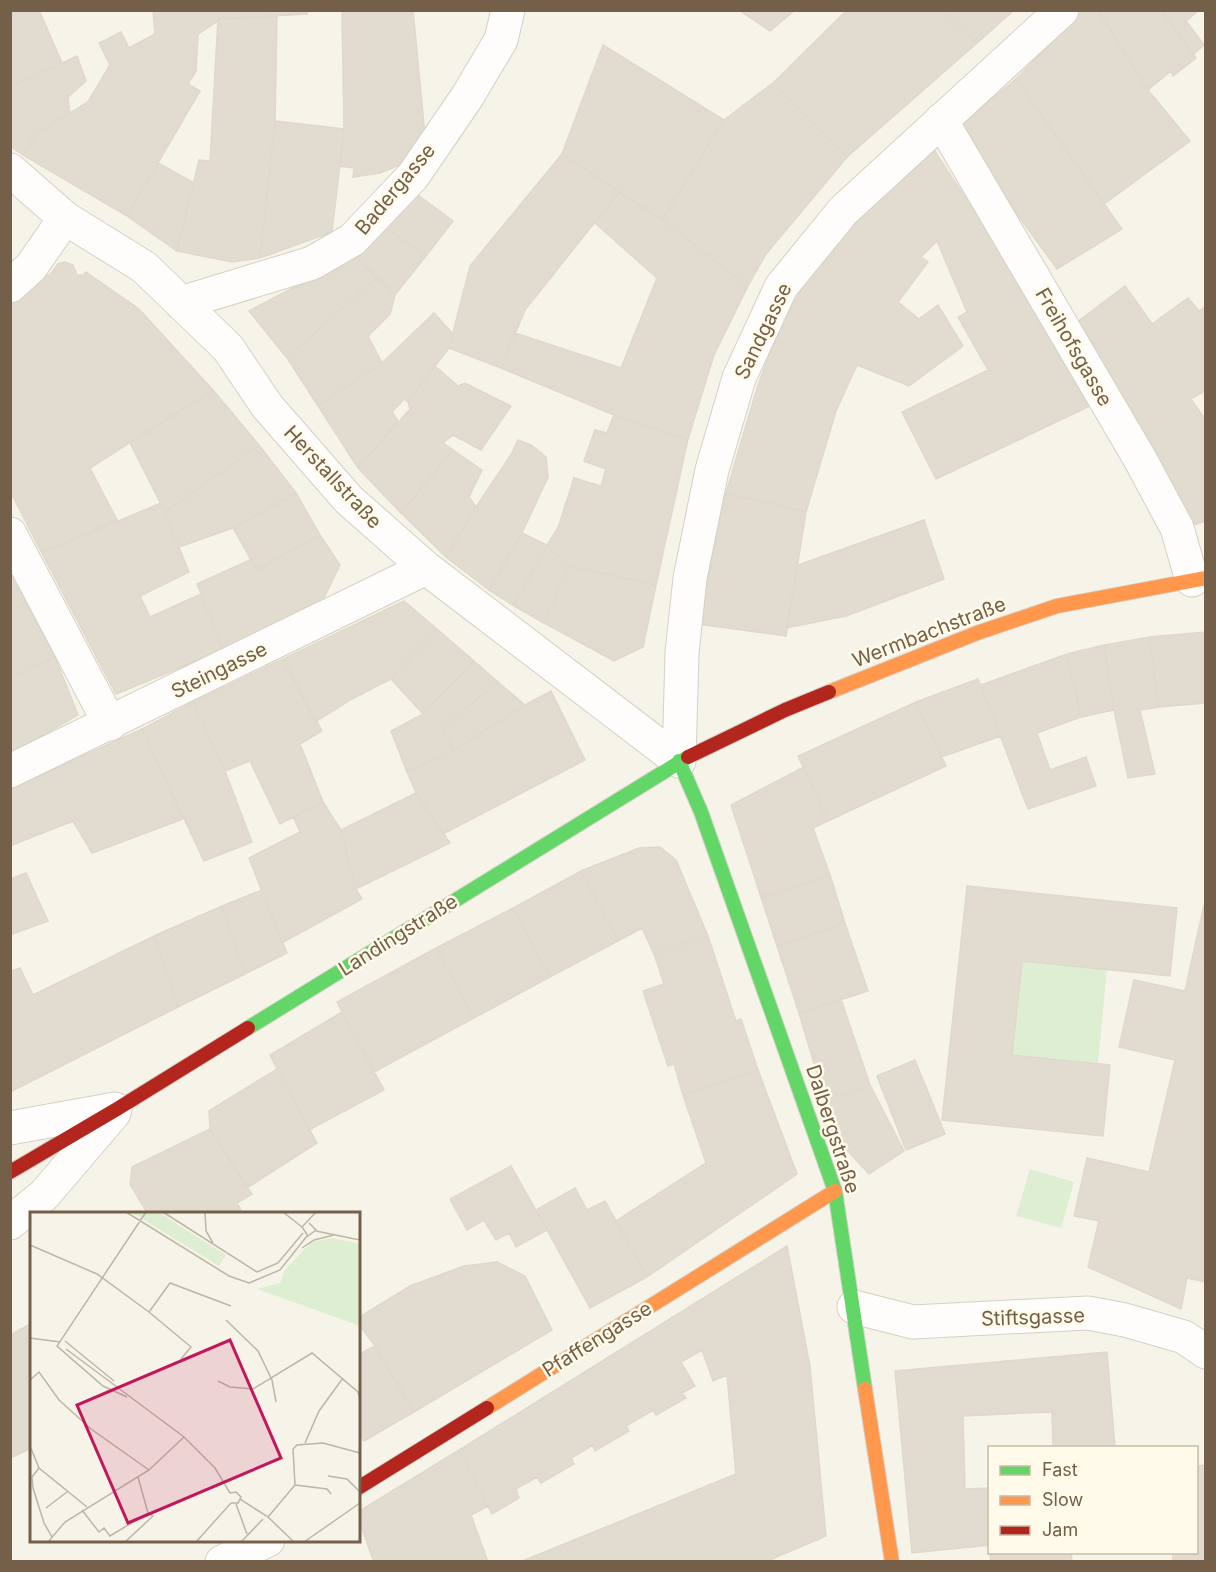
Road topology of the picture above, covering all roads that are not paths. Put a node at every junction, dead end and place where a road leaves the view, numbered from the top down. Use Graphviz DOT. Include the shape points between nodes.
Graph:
graph roads {
  1 [pos="508,10"];
  2 [pos="1062,10"];
  3 [pos="941,120"];
  4 [pos="10,170"];
  5 [pos="65,218"];
  6 [pos="10,286"];
  7 [pos="182,303"];
  8 [pos="10,534"];
  9 [pos="426,568"];
  10 [pos="1199,579"];
  11 [pos="110,724"];
  12 [pos="680,761"];
  13 [pos="10,771"];
  14 [pos="117,1109"];
  15 [pos="10,1128"];
  16 [pos="10,1172"];
  17 [pos="836,1191"];
  18 [pos="10,1223"];
  19 [pos="854,1307"];
  20 [pos="1206,1352"];
  21 [pos="360,1487"];
  22 [pos="264,1542"];
  23 [pos="222,1562"];
  24 [pos="892,1562"];
  1 -- 7 [label="street, Badergasse" via="501,40 467,97 413,176 352,240 312,263"];
  2 -- 3 [label="street, Sandgasse"];
  3 -- 10 [label="street, Freihofsgasse" via="1140,459"];
  3 -- 12 [label="street, Sandgasse" via="843,211 781,287 739,378 712,470 690,578 682,653"];
  4 -- 5 [label="street, Herstallstraße"];
  5 -- 6 [label="street" via="31,267"];
  5 -- 7 [label="street, Herstallstraße" via="144,267"];
  7 -- 9 [label="street, Herstallstraße" via="228,348 267,406 349,500"];
  8 -- 11 [label="street"];
  9 -- 11 [label="street, Steingasse"];
  9 -- 12 [label="street, Herstallstraße"];
  10 -- 12 [label="street, Wermbachstraße" via="1057,606 977,633 785,710"];
  11 -- 13 [label="street, Steingasse"];
  12 -- 14 [label="street, Landingstraße"];
  12 -- 17 [label="street, Dalbergstraße"];
  14 -- 15 [label="street, Landingstraße"];
  14 -- 16 [label="street, Landingstraße"];
  14 -- 18 [label="street, Landingstraße" via="44,1195"];
  17 -- 19 [label="street, Dalbergstraße"];
  17 -- 21 [label="street, Pfaffengasse"];
  19 -- 20 [label="street, Stiftsgasse" via="913,1322 1088,1314 1184,1337"];
  19 -- 24 [label="street, Dalbergstraße"];
  22 -- 23 [label="street"];
}
